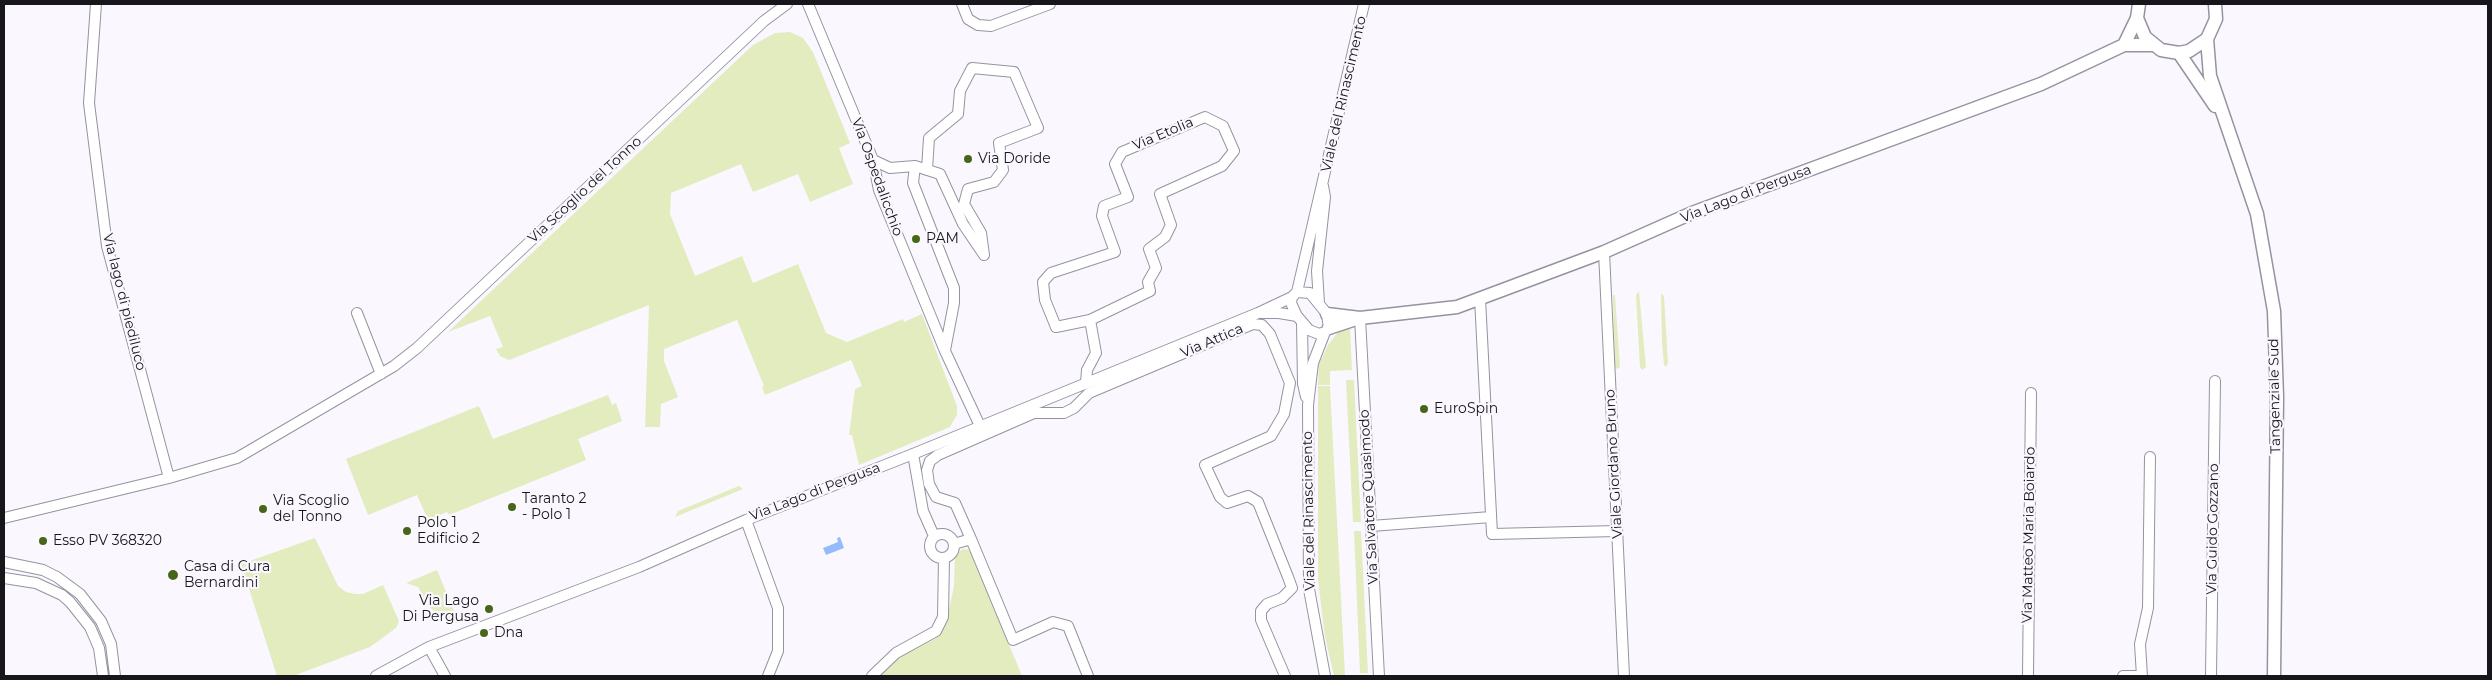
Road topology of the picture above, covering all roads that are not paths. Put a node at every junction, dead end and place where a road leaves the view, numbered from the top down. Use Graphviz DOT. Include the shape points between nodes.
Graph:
graph roads {
  1 [pos="96,4"];
  2 [pos="787,4"];
  3 [pos="808,4"];
  4 [pos="962,4"];
  5 [pos="1050,4"];
  6 [pos="1364,4"];
  7 [pos="2139,4"];
  8 [pos="2216,5"];
  9 [pos="2138,18"];
  10 [pos="2207,39"];
  11 [pos="2124,45"];
  12 [pos="2153,45"];
  13 [pos="2179,53"];
  14 [pos="2225,124"];
  15 [pos="873,160"];
  16 [pos="916,166"];
  17 [pos="927,170"];
  18 [pos="1323,184"];
  19 [pos="1604,252"];
  20 [pos="1294,294"];
  21 [pos="1480,298"];
  22 [pos="1319,303"];
  23 [pos="357,313"];
  24 [pos="1258,313"];
  25 [pos="1327,314"];
  26 [pos="1360,318"];
  27 [pos="1299,319"];
  28 [pos="1090,320"];
  29 [pos="1327,330"];
  30 [pos="945,351"];
  31 [pos="382,374"];
  32 [pos="2215,381"];
  33 [pos="1086,383"];
  34 [pos="2032,393"];
  35 [pos="1058,394"];
  36 [pos="1308,405"];
  37 [pos="1064,413"];
  38 [pos="980,426"];
  39 [pos="913,454"];
  40 [pos="2150,456"];
  41 [pos="169,478"];
  42 [pos="1491,517"];
  43 [pos="4,518"];
  44 [pos="746,520"];
  45 [pos="1371,526"];
  46 [pos="1617,531"];
  47 [pos="934,536"];
  48 [pos="971,539"];
  49 [pos="954,544"];
  50 [pos="944,558"];
  51 [pos="4,562"];
  52 [pos="4,578"];
  53 [pos="430,647"];
  54 [pos="104,676"];
  55 [pos="116,676"];
  56 [pos="376,676"];
  57 [pos="445,676"];
  58 [pos="768,676"];
  59 [pos="872,676"];
  60 [pos="1088,676"];
  61 [pos="1285,676"];
  62 [pos="1325,676"];
  63 [pos="1379,676"];
  64 [pos="1624,676"];
  65 [pos="2028,676"];
  66 [pos="2123,676"];
  67 [pos="2142,676"];
  68 [pos="2211,676"];
  69 [pos="2274,676"];
  1 -- 41 [label="street, Via lago di piediluco" via="89,103 107,246"];
  2 -- 31 [label="street, Via Scoglio del Tonno" via="764,21 417,348"];
  3 -- 15 [label="street, Via Ospedalicchio"];
  4 -- 5 [label="street" via="968,18 978,25 991,26"];
  6 -- 18 [label="street, Viale del Rinascimento"];
  7 -- 9 [label="street"];
  8 -- 10 [label="street" via="2216,19"];
  9 -- 11 [label="street"];
  9 -- 12 [label="street" via="2143,33"];
  10 -- 13 [label="street" via="2189,51"];
  10 -- 14 [label="street, Tangenziale Sud" via="2210,76"];
  11 -- 12 [label="street, Via Lago di Pergusa"];
  11 -- 19 [label="street, Via Lago di Pergusa" via="2041,84 1692,213"];
  12 -- 13 [label="street, Via Lago di Pergusa"];
  13 -- 14 [label="street, Tangenziale Sud"];
  14 -- 69 [label="street, Tangenziale Sud" via="2257,214 2274,311 2277,397"];
  15 -- 16 [label="street" via="890,168"];
  15 -- 30 [label="street, Via Ospedalicchio" via="879,190"];
  16 -- 17 [label="street"];
  16 -- 30 [label="street" via="913,184 954,288"];
  17 -- 17 [label="street" via="929,138 958,114 960,91 972,68 1014,72 1038,128 998,143 1003,170 994,182 968,189 964,204 982,233 984,254 962,224 940,174"];
  18 -- 20 [label="street, Viale del Rinascimento" via="1305,263"];
  18 -- 22 [label="street, Viale del Rinascimento" via="1325,197 1317,272"];
  19 -- 21 [label="street, Via Lago di Pergusa"];
  19 -- 46 [label="street, Viale Giordano Bruno"];
  20 -- 22 [label="street" via="1310,292"];
  20 -- 24 [label="street, Via Lago di Pergusa"];
  20 -- 27 [label="street" via="1292,309"];
  21 -- 26 [label="street, Via Lago di Pergusa" via="1457,307"];
  21 -- 42 [label="street"];
  22 -- 25 [label="street"];
  23 -- 31 [label="street"];
  24 -- 27 [label="street" via="1279,313"];
  24 -- 33 [label="street, Via Lago di Pergusa"];
  25 -- 26 [label="street, Via Lago di Pergusa"];
  25 -- 29 [label="street"];
  26 -- 29 [label="street, Via Lago di Pergusa"];
  26 -- 45 [label="street, Via Salvatore Quasìmodo"];
  27 -- 29 [label="street" via="1314,332"];
  27 -- 36 [label="street" via="1303,384"];
  28 -- 28 [label="street, Via Etolia" via="1150,291 1148,282 1156,268 1149,249 1165,237 1171,225 1160,194 1222,166 1234,151 1223,126 1205,117 1122,152 1115,164 1128,197 1104,206 1102,216 1114,252 1051,273 1043,282 1045,300 1056,327"];
  28 -- 33 [label="street" via="1096,353 1087,370"];
  29 -- 36 [label="street" via="1313,363"];
  30 -- 38 [label="street, Via Ospedalicchio"];
  31 -- 41 [label="street, Via Scoglio del Tonno" via="237,458"];
  32 -- 68 [label="street, Via Guido Gozzano"];
  33 -- 35 [label="street, Via Lago di Pergusa"];
  34 -- 65 [label="street, Via Matteo Maria Boiardo"];
  35 -- 37 [label="street"];
  35 -- 38 [label="street, Via Lago di Pergusa"];
  36 -- 62 [label="street, Viale del Rinascimento" via="1309,589"];
  37 -- 48 [label="street" via="1034,413 930,461 927,470 929,484 936,497 955,503"];
  37 -- 61 [label="street, Via Attica" via="1074,408 1088,393 1253,324 1262,325 1270,334 1290,383 1284,414 1271,436 1205,465 1220,497 1227,502 1248,496 1258,502 1288,577 1292,588 1261,611 1261,620"];
  38 -- 39 [label="street, Via Lago di Pergusa"];
  39 -- 44 [label="street, Via Lago di Pergusa"];
  39 -- 47 [label="street" via="923,511"];
  40 -- 67 [label="street" via="2148,608 2140,644"];
  41 -- 43 [label="street, Via Scoglio del Tonno"];
  42 -- 45 [label="street"];
  42 -- 46 [label="street" via="1492,534"];
  44 -- 53 [label="street, Via Lago di Pergusa" via="639,567"];
  44 -- 58 [label="street" via="778,608 778,651"];
  45 -- 63 [label="street, Via Salvatore Quasìmodo"];
  46 -- 64 [label="street, Viale Giordano Bruno"];
  47 -- 49 [label="street" via="946,534"];
  47 -- 50 [label="street" via="930,551 936,557"];
  48 -- 49 [label="street"];
  48 -- 60 [label="street" via="1012,640 1053,622 1068,626"];
  49 -- 50 [label="street" via="953,552"];
  50 -- 59 [label="street" via="944,617 936,631 896,653"];
  51 -- 55 [label="street" via="43,570 80,594 101,621 111,644"];
  52 -- 54 [label="street" via="36,582 70,602 90,627 99,648"];
  53 -- 56 [label="street, Via Lago di Pergusa"];
  53 -- 57 [label="street"];
  66 -- 67 [label="street"];
}
